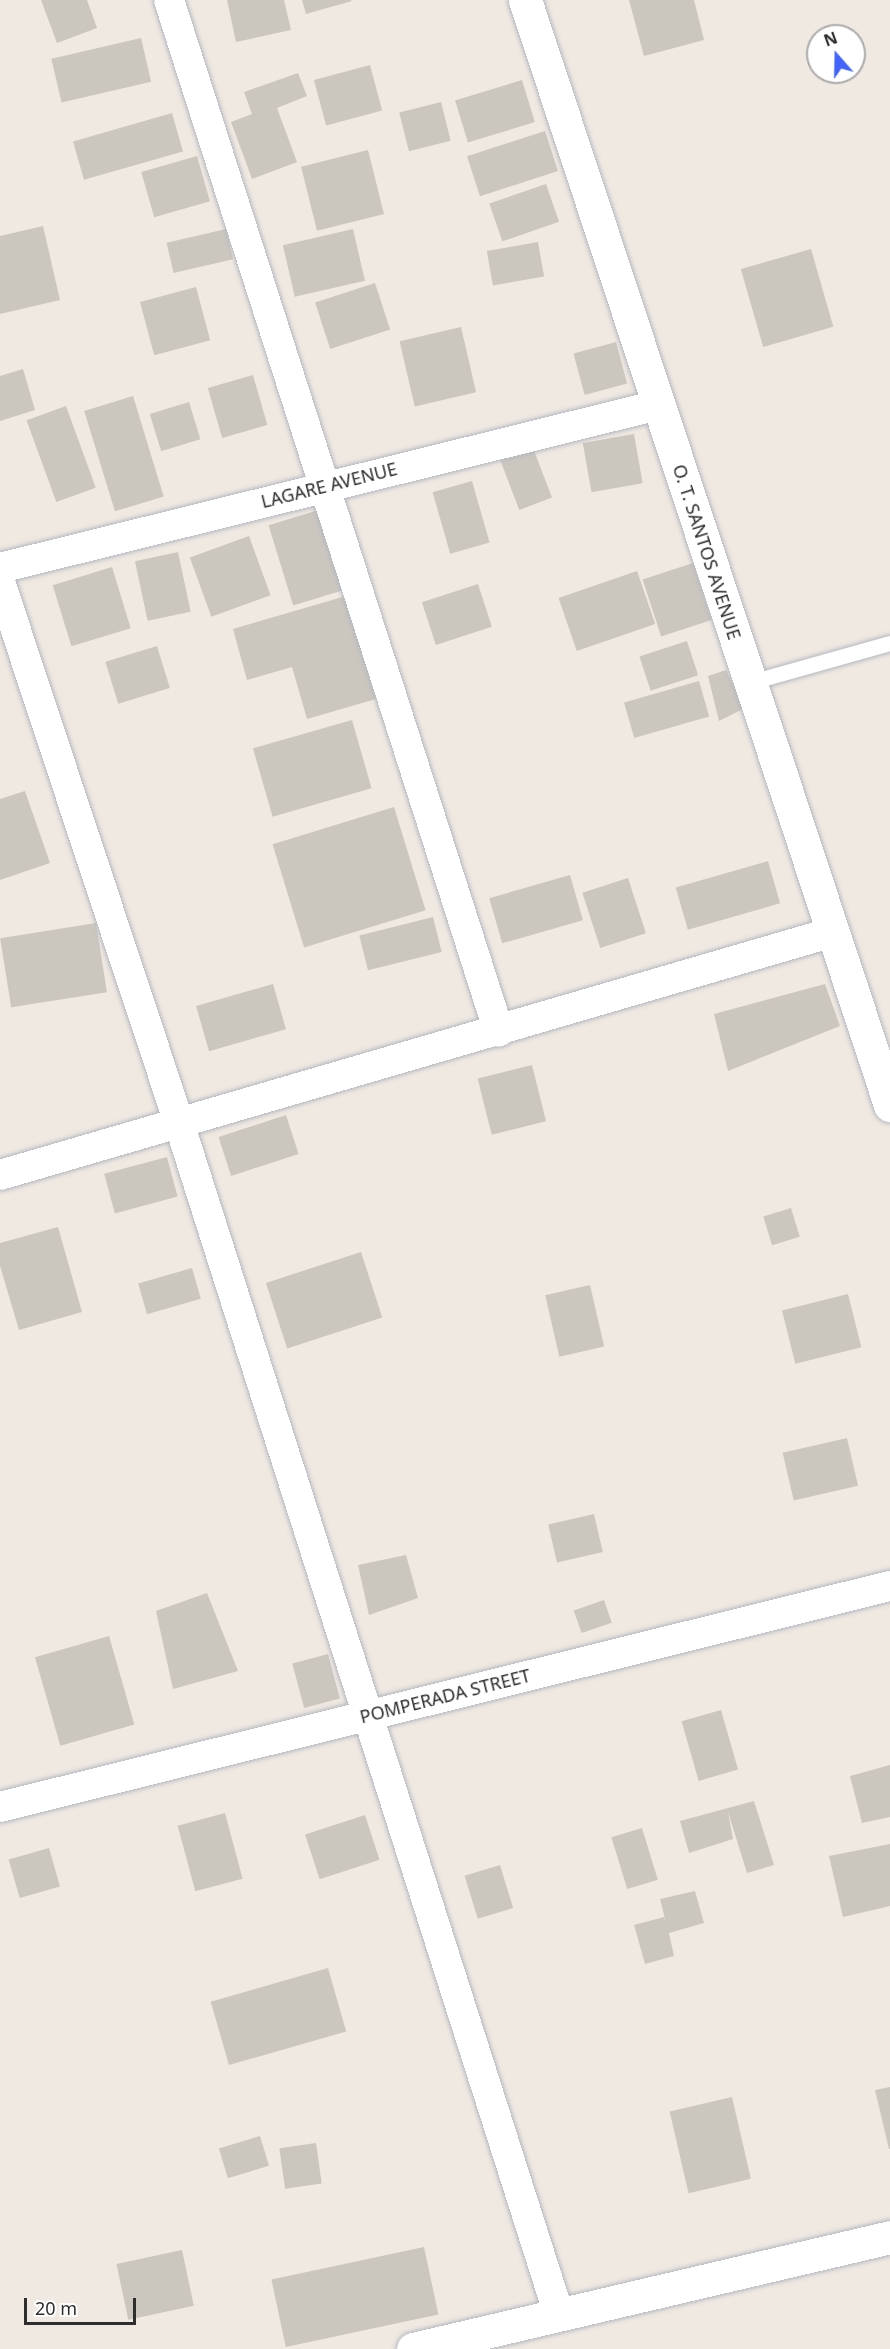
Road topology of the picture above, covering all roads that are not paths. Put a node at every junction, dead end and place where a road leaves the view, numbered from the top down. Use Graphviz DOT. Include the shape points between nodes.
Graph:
graph roads {
  1 [pos="169,0"];
  2 [pos="525,0"];
  3 [pos="658,405"];
  4 [pos="324,486"];
  5 [pos="0,568"];
  6 [pos="0,582"];
  7 [pos="890,643"];
  8 [pos="751,682"];
  9 [pos="833,932"];
  10 [pos="500,1032"];
  11 [pos="890,1105"];
  12 [pos="180,1126"];
  13 [pos="0,1175"];
  14 [pos="890,1586"];
  15 [pos="368,1715"];
  16 [pos="0,1807"];
  17 [pos="890,2237"];
  18 [pos="559,2315"];
  19 [pos="413,2349"];
  1 -- 4 [label="street"];
  2 -- 3 [label="street, O. T. SANTOS AVENUE"];
  3 -- 4 [label="street, LAGARE AVENUE"];
  3 -- 8 [label="street, O. T. SANTOS AVENUE"];
  4 -- 5 [label="street, LAGARE AVENUE"];
  4 -- 10 [label="street"];
  6 -- 12 [label="street"];
  7 -- 8 [label="lane"];
  8 -- 9 [label="street, O. T. SANTOS AVENUE"];
  9 -- 10 [label="street"];
  9 -- 11 [label="street, O. T. SANTOS AVENUE"];
  10 -- 12 [label="street"];
  12 -- 13 [label="street"];
  12 -- 15 [label="street"];
  14 -- 15 [label="street, POMPERADA STREET"];
  15 -- 16 [label="street, POMPERADA STREET"];
  15 -- 18 [label="street"];
  17 -- 18 [label="street"];
  18 -- 19 [label="street"];
}
